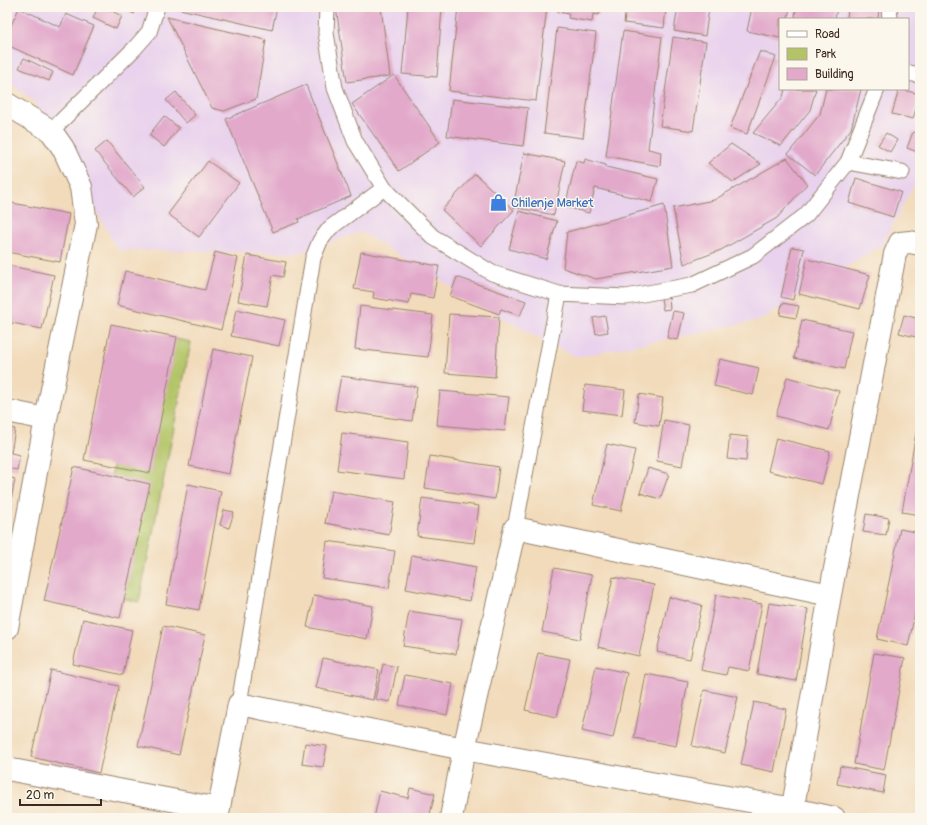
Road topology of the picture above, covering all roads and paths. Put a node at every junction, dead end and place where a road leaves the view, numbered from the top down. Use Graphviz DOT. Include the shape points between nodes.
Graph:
graph roads {
  1 [pos="157,7"];
  2 [pos="327,7"];
  3 [pos="889,7"];
  4 [pos="890,18"];
  5 [pos="909,73"];
  6 [pos="920,75"];
  7 [pos="877,90"];
  8 [pos="7,104"];
  9 [pos="51,131"];
  10 [pos="848,162"];
  11 [pos="902,172"];
  12 [pos="384,188"];
  13 [pos="920,244"];
  14 [pos="559,294"];
  15 [pos="7,411"];
  16 [pos="46,419"];
  17 [pos="515,528"];
  18 [pos="830,596"];
  19 [pos="7,628"];
  20 [pos="239,704"];
  21 [pos="464,749"];
  22 [pos="7,770"];
  23 [pos="218,813"];
  24 [pos="792,814"];
  25 [pos="451,818"];
  26 [pos="834,818"];
  1 -- 9 [label="lane" via="148,32 134,49"];
  2 -- 12 [label="lane" via="326,33 335,88 355,141"];
  3 -- 4 [label="lane"];
  5 -- 6 [label="lane"];
  7 -- 10 [label="lane"];
  8 -- 9 [label="street"];
  9 -- 16 [label="street" via="63,148 82,187 86,224"];
  10 -- 11 [label="lane"];
  10 -- 14 [label="lane" via="806,215 753,256 692,285 626,297"];
  12 -- 14 [label="lane" via="433,238 492,273"];
  12 -- 20 [label="lane" via="330,228 320,241 313,258"];
  13 -- 18 [label="street" via="900,243 895,254"];
  14 -- 17 [label="lane"];
  15 -- 16 [label="street"];
  16 -- 19 [label="street"];
  17 -- 18 [label="street"];
  17 -- 21 [label="street"];
  18 -- 24 [label="street"];
  20 -- 21 [label="street"];
  20 -- 23 [label="street"];
  21 -- 24 [label="street"];
  21 -- 25 [label="street"];
  22 -- 23 [label="street"];
  24 -- 26 [label="street"];
}
